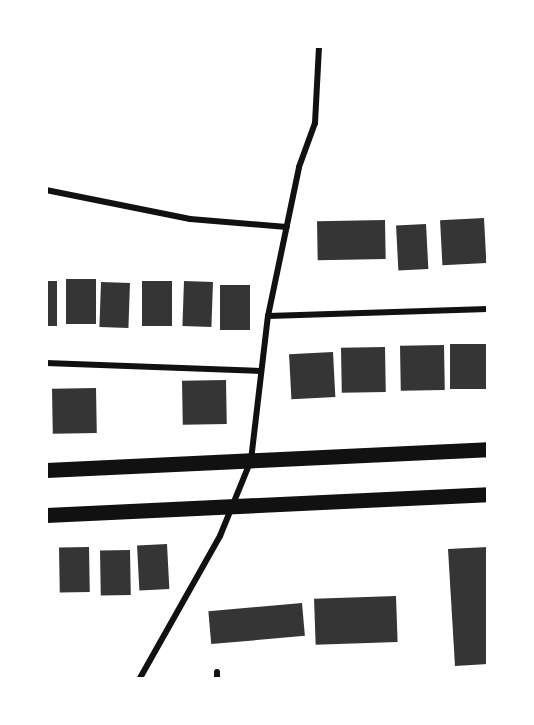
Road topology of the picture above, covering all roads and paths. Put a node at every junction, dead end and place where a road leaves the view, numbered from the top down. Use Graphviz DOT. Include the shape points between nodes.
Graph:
graph roads {
  1 [pos="320,46"];
  2 [pos="46,190"];
  3 [pos="287,227"];
  4 [pos="488,309"];
  5 [pos="268,316"];
  6 [pos="46,363"];
  7 [pos="261,371"];
  8 [pos="488,449"];
  9 [pos="250,460"];
  10 [pos="46,470"];
  11 [pos="488,494"];
  12 [pos="235,506"];
  13 [pos="46,515"];
  14 [pos="140,678"];
  1 -- 3 [label="street" via="315,123 299,167"];
  2 -- 3 [label="street" via="190,219"];
  3 -- 5 [label="street"];
  4 -- 5 [label="street"];
  5 -- 7 [label="street"];
  6 -- 7 [label="street"];
  7 -- 9 [label="street"];
  8 -- 9 [label="main road"];
  9 -- 10 [label="main road"];
  9 -- 12 [label="street"];
  11 -- 12 [label="main road"];
  12 -- 13 [label="main road"];
  12 -- 14 [label="street"];
}
